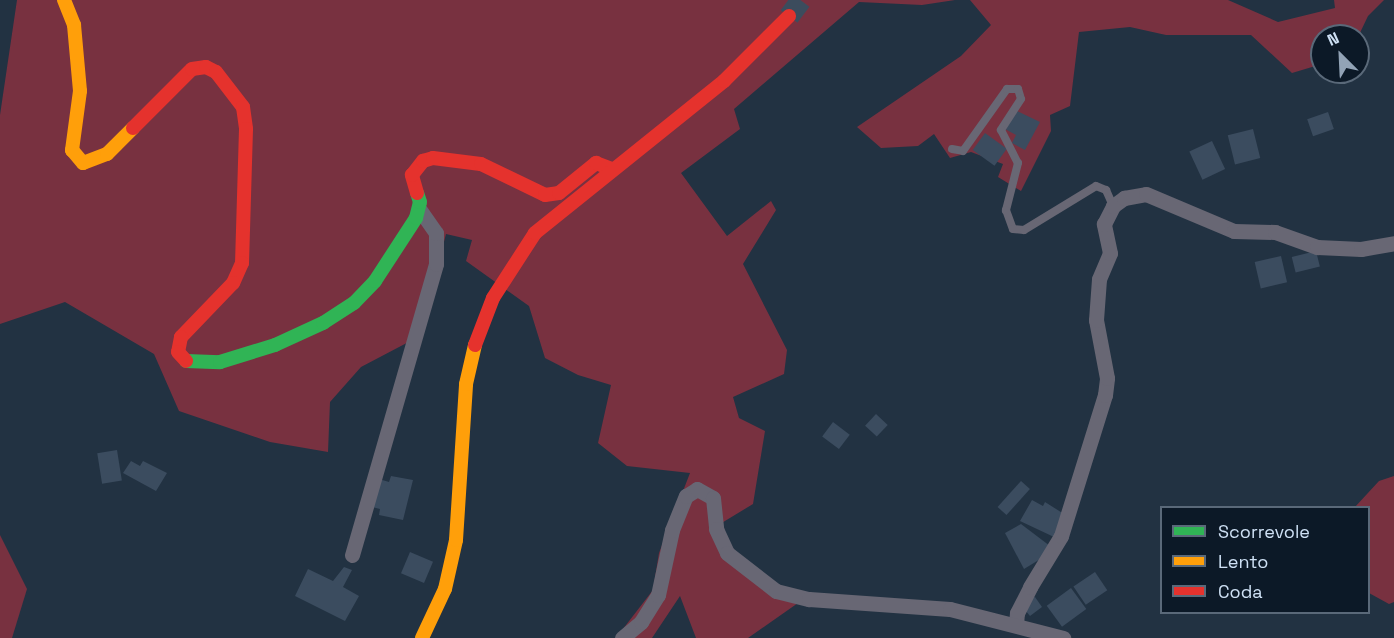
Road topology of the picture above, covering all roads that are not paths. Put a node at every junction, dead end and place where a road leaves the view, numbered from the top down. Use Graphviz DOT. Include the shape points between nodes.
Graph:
graph roads {
  1 [pos="64,0"];
  2 [pos="789,16"];
  3 [pos="952,149"];
  4 [pos="612,169"];
  5 [pos="1113,206"];
  6 [pos="420,210"];
  7 [pos="1394,243"];
  8 [pos="352,555"];
  9 [pos="1016,624"];
  10 [pos="422,638"];
  11 [pos="622,638"];
  12 [pos="1063,638"];
  1 -- 6 [label="street" via="74,25 80,91 72,150 83,163 107,154 192,69 206,67 216,72 243,107 246,129 242,262 233,283 181,338 178,352 187,363 220,362 257,351 341,312 375,281"];
  2 -- 4 [label="street" via="741,66"];
  3 -- 5 [label="lane" via="963,151 1007,89 1018,89 1021,99 1001,130 1018,163 1006,210 1013,229 1024,230 1096,186 1106,190"];
  4 -- 6 [label="street" via="596,164 559,193 545,195 481,164 433,158 416,167 411,175"];
  4 -- 10 [label="street" via="526,243 483,319 466,384 456,540 446,589"];
  5 -- 7 [label="street" via="1124,198 1146,194 1234,231 1275,232 1317,247 1361,249"];
  5 -- 9 [label="street" via="1104,224 1110,253 1099,279 1096,320 1107,378 1105,395 1061,536 1030,587"];
  6 -- 8 [label="street" via="436,232 436,264"];
  9 -- 11 [label="street" via="950,609 809,599 776,591 727,553 716,529 713,498 697,489 686,496 672,530 657,595 640,622"];
  9 -- 12 [label="street"];
}
